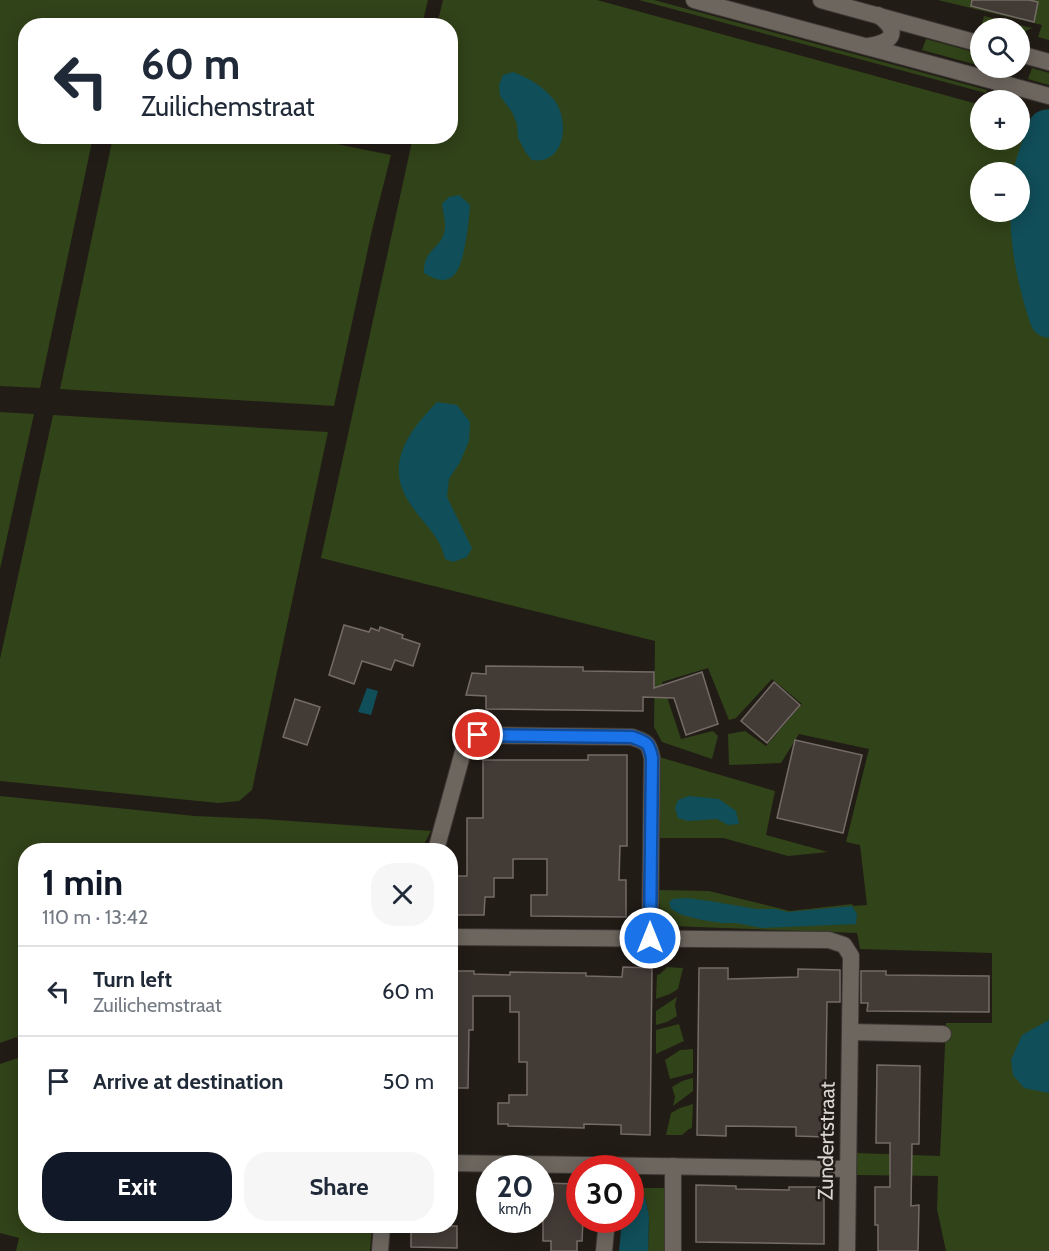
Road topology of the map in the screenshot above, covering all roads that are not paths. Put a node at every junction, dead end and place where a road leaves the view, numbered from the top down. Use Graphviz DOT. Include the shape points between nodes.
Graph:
graph roads {
  1 [pos="694,0"];
  2 [pos="821,0"];
  3 [pos="877,15"];
  4 [pos="970,41"];
  5 [pos="868,46"];
  6 [pos="1030,57"];
  7 [pos="1049,62"];
  8 [pos="1049,96"];
  9 [pos="438,843"];
  10 [pos="458,937"];
  11 [pos="650,938"];
  12 [pos="850,1032"];
  13 [pos="943,1034"];
  14 [pos="458,1163"];
  15 [pos="566,1166"];
  16 [pos="644,1166"];
  17 [pos="673,1166"];
  18 [pos="849,1169"];
  19 [pos="381,1233"];
  20 [pos="606,1233"];
  21 [pos="380,1251"];
  22 [pos="604,1251"];
  23 [pos="673,1251"];
  24 [pos="847,1251"];
  1 -- 5 [label="street"];
  2 -- 3 [label="street"];
  3 -- 4 [label="street"];
  3 -- 5 [label="street" via="889,25 891,36 883,43"];
  5 -- 8 [label="street"];
  6 -- 7 [label="street"];
  9 -- 11 [label="street" via="464,748 478,735 632,737 646,742 652,758"];
  10 -- 11 [label="street"];
  11 -- 12 [label="street, Zundertstraat" via="829,940 844,945 851,956"];
  12 -- 13 [label="street"];
  12 -- 18 [label="street, Zundertstraat"];
  14 -- 15 [label="street"];
  16 -- 17 [label="street"];
  17 -- 18 [label="street"];
  17 -- 23 [label="street"];
  18 -- 24 [label="street, Zundertstraat"];
  19 -- 21 [label="street"];
  20 -- 22 [label="street"];
}
